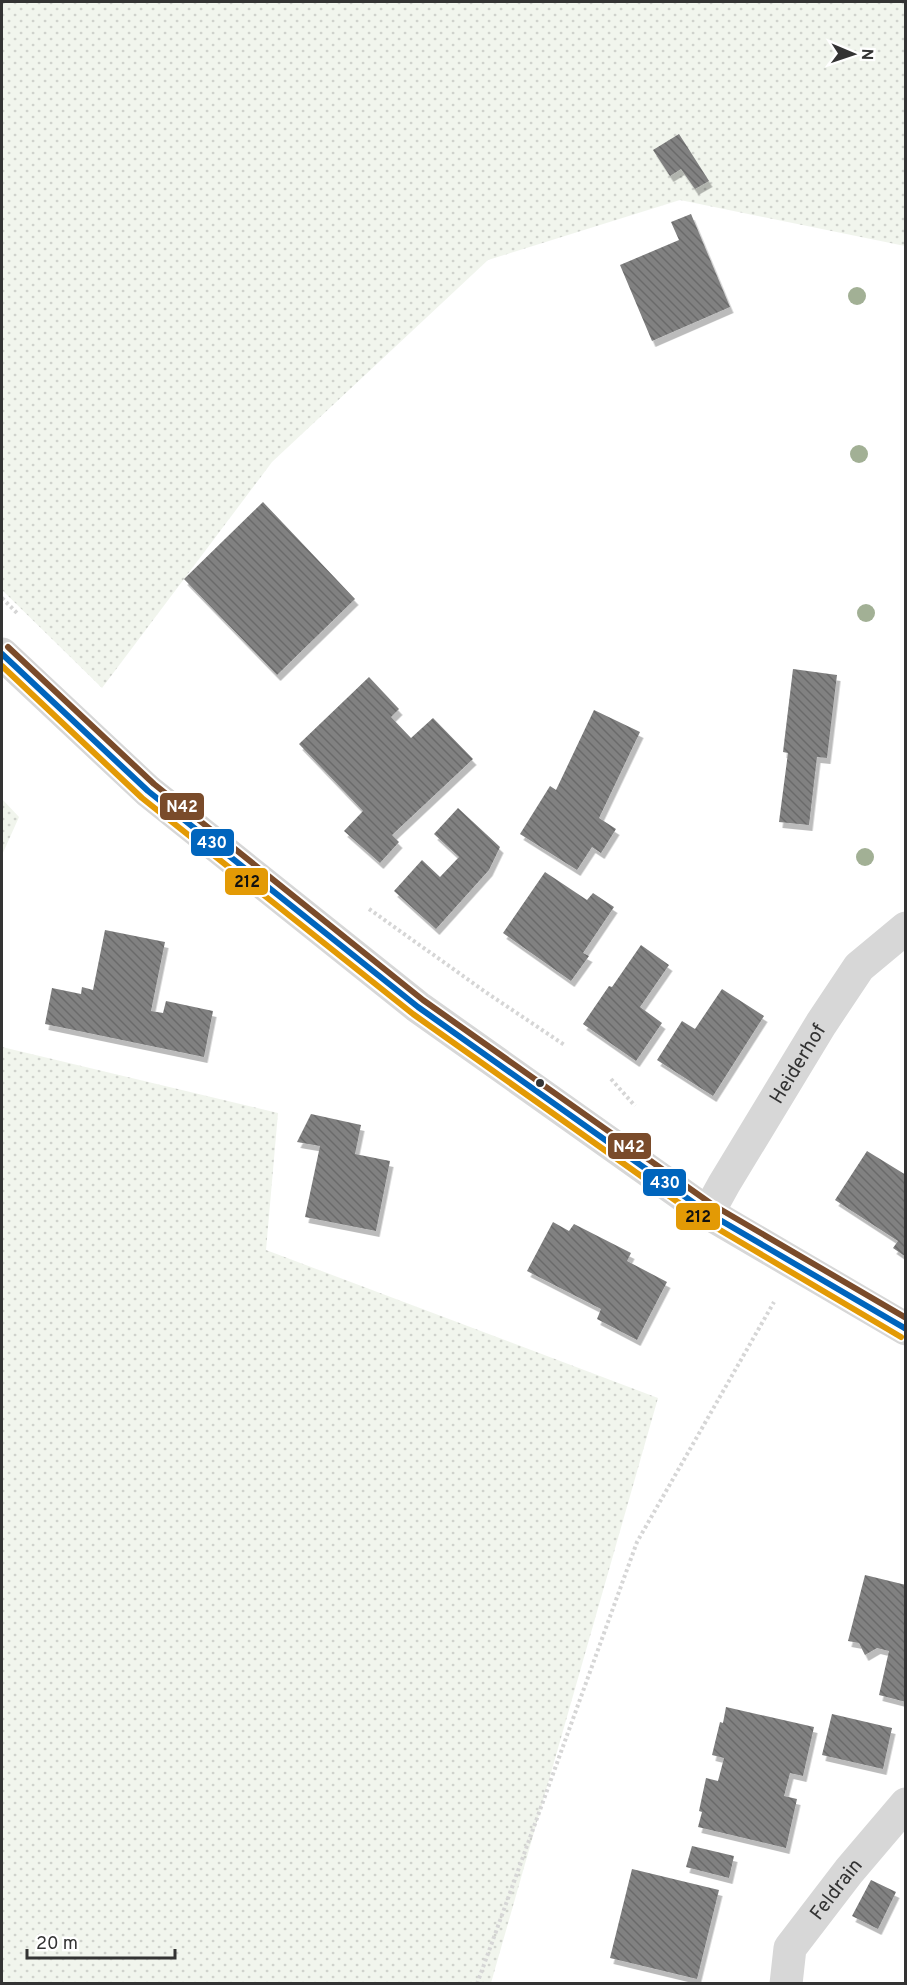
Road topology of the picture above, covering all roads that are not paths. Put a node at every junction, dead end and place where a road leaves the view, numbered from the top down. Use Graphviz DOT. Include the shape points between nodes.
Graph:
graph roads {
  1 [pos="2,654"];
  2 [pos="906,928"];
  3 [pos="708,1213"];
  4 [pos="906,1329"];
  5 [pos="906,1804"];
  6 [pos="786,1983"];
  1 -- 3 [label="street" via="148,791 418,1007"];
  2 -- 3 [label="street, Heiderhof" via="859,967"];
  3 -- 4 [label="street"];
  5 -- 6 [label="street, Feldrain" via="790,1948"];
}
